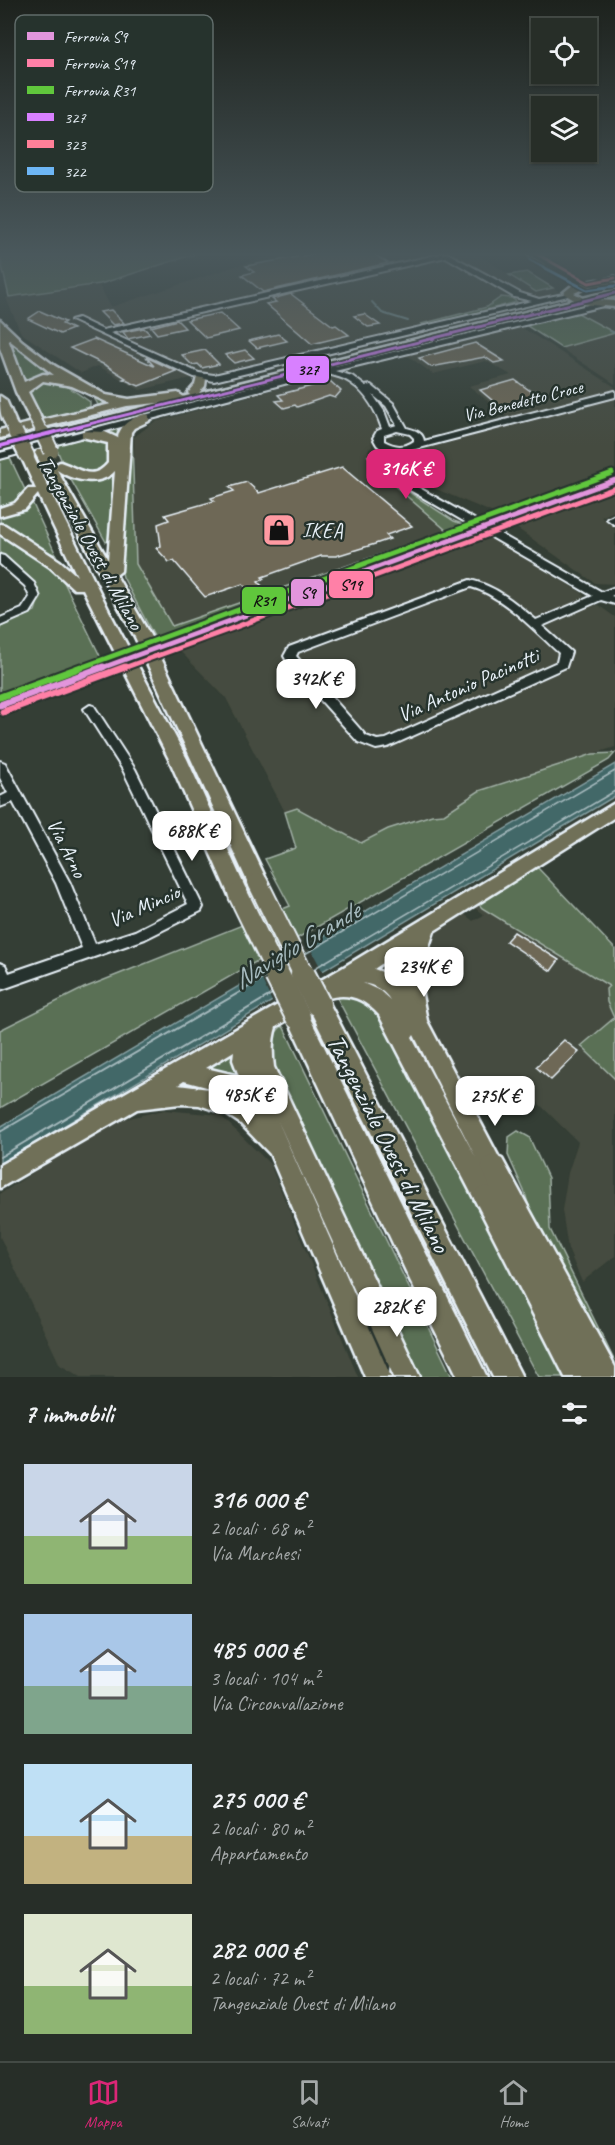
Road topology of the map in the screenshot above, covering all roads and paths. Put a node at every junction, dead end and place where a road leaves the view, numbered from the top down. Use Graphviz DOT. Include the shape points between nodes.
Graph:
graph roads {
  1 [pos="169,317"];
  2 [pos="475,317"];
  3 [pos="482,317"];
  4 [pos="496,317"];
  5 [pos="503,317"];
  6 [pos="548,317"];
  7 [pos="75,320"];
  8 [pos="0,323"];
  9 [pos="469,324"];
  10 [pos="103,332"];
  11 [pos="0,333"];
  12 [pos="358,357"];
  13 [pos="0,365"];
  14 [pos="350,366"];
  15 [pos="330,370"];
  16 [pos="318,372"];
  17 [pos="231,376"];
  18 [pos="199,377"];
  19 [pos="347,377"];
  20 [pos="220,386"];
  21 [pos="238,387"];
  22 [pos="22,392"];
  23 [pos="193,393"];
  24 [pos="615,394"];
  25 [pos="178,397"];
  26 [pos="0,400"];
  27 [pos="135,402"];
  28 [pos="84,414"];
  29 [pos="30,419"];
  30 [pos="147,420"];
  31 [pos="5,424"];
  32 [pos="403,429"];
  33 [pos="387,430"];
  34 [pos="0,434"];
  35 [pos="86,434"];
  36 [pos="0,441"];
  37 [pos="418,441"];
  38 [pos="0,446"];
  39 [pos="386,447"];
  40 [pos="405,449"];
  41 [pos="34,455"];
  42 [pos="0,456"];
  43 [pos="393,458"];
  44 [pos="60,466"];
  45 [pos="33,492"];
  46 [pos="0,512"];
  47 [pos="0,528"];
  48 [pos="0,558"];
  49 [pos="114,571"];
  50 [pos="79,586"];
  51 [pos="615,590"];
  52 [pos="601,596"];
  53 [pos="615,601"];
  54 [pos="127,606"];
  55 [pos="615,609"];
  56 [pos="97,613"];
  57 [pos="0,622"];
  58 [pos="534,625"];
  59 [pos="90,709"];
  60 [pos="0,766"];
  61 [pos="17,795"];
  62 [pos="0,802"];
  63 [pos="615,809"];
  64 [pos="427,925"];
  65 [pos="400,943"];
  66 [pos="90,952"];
  67 [pos="349,974"];
  68 [pos="2,978"];
  69 [pos="399,994"];
  70 [pos="319,997"];
  71 [pos="270,1019"];
  72 [pos="417,1022"];
  73 [pos="247,1033"];
  74 [pos="407,1046"];
  75 [pos="182,1071"];
  76 [pos="254,1089"];
  77 [pos="279,1099"];
  78 [pos="122,1104"];
  79 [pos="278,1147"];
  80 [pos="493,1167"];
  81 [pos="0,1176"];
  82 [pos="486,1198"];
  83 [pos="372,1300"];
  84 [pos="379,1377"];
  85 [pos="407,1377"];
  86 [pos="473,1377"];
  87 [pos="508,1377"];
  88 [pos="580,1377"];
  89 [pos="605,1377"];
  1 -- 10 [label="street"];
  2 -- 17 [label="street"];
  3 -- 9 [label="main road"];
  4 -- 9 [label="main road"];
  5 -- 12 [label="main road"];
  6 -- 14 [label="street"];
  7 -- 10 [label="street"];
  8 -- 27 [label="highway" via="14,342 90,392 110,400"];
  9 -- 20 [label="main road"];
  10 -- 18 [label="street"];
  11 -- 22 [label="highway"];
  12 -- 16 [label="main road"];
  12 -- 21 [label="main road"];
  13 -- 29 [label="highway, Tangenziale Ovest di Milano"];
  14 -- 15 [label="street"];
  14 -- 32 [label="street" via="350,372 390,405"];
  15 -- 16 [label="street"];
  15 -- 19 [label="street" via="341,371"];
  16 -- 30 [label="street"];
  17 -- 18 [label="street"];
  17 -- 20 [label="street"];
  18 -- 20 [label="street"];
  18 -- 23 [label="main road" via="200,386"];
  19 -- 30 [label="street" via="326,374"];
  19 -- 33 [label="street" via="373,401"];
  20 -- 21 [label="street"];
  20 -- 23 [label="main road"];
  21 -- 38 [label="main road"];
  22 -- 28 [label="highway" via="34,380 58,379 93,402"];
  22 -- 29 [label="highway"];
  23 -- 25 [label="main road"];
  24 -- 37 [label="street, Via Benedetto Croce"];
  25 -- 27 [label="highway"];
  25 -- 36 [label="main road"];
  26 -- 31 [label="highway"];
  27 -- 28 [label="highway"];
  28 -- 34 [label="highway"];
  29 -- 41 [label="highway, Tangenziale Ovest di Milano"];
  30 -- 35 [label="street"];
  30 -- 49 [label="highway" via="126,429"];
  31 -- 41 [label="highway"];
  32 -- 33 [label="street"];
  32 -- 37 [label="street"];
  33 -- 39 [label="street" via="378,438"];
  35 -- 42 [label="street"];
  35 -- 44 [label="highway" via="114,441 114,461 108,471 94,478 80,478"];
  37 -- 40 [label="street, Via Benedetto Croce"];
  39 -- 40 [label="street"];
  39 -- 43 [label="street"];
  40 -- 43 [label="street"];
  41 -- 44 [label="highway"];
  41 -- 45 [label="highway"];
  41 -- 54 [label="highway, Tangenziale Ovest di Milano"];
  41 -- 56 [label="highway, Tangenziale Ovest di Milano"];
  43 -- 52 [label="street" via="393,469 403,480"];
  44 -- 49 [label="highway"];
  45 -- 46 [label="highway" via="22,505"];
  45 -- 50 [label="highway"];
  47 -- 50 [label="highway" via="55,564"];
  48 -- 57 [label="street" via="30,585 35,597 27,611"];
  49 -- 54 [label="highway"];
  50 -- 56 [label="highway"];
  51 -- 52 [label="street, Via Antonio Pacinotti"];
  52 -- 53 [label="street"];
  52 -- 55 [label="street"];
  52 -- 58 [label="street, Via Antonio Pacinotti"];
  54 -- 70 [label="highway, Tangenziale Ovest di Milano, bridge" via="258,883"];
  56 -- 86 [label="highway, Tangenziale Ovest di Milano, bridge" via="136,694 178,759 238,894"];
  58 -- 58 [label="street, Via Antonio Pacinotti" via="485,586 470,583 293,650 290,656 362,739 376,745 562,664 565,652"];
  59 -- 66 [label="street, Via Mincio" via="129,769 196,907 140,935"];
  60 -- 61 [label="street, Via Arno"];
  61 -- 62 [label="street"];
  61 -- 66 [label="street, Via Arno" via="63,883"];
  63 -- 64 [label="main road"];
  64 -- 65 [label="main road"];
  64 -- 72 [label="main road" via="411,967 411,999"];
  65 -- 67 [label="main road"];
  65 -- 69 [label="main road"];
  66 -- 68 [label="street, Via Mincio"];
  67 -- 69 [label="main road" via="371,975"];
  67 -- 70 [label="main road"];
  69 -- 72 [label="main road"];
  69 -- 74 [label="main road"];
  70 -- 71 [label="main road"];
  70 -- 74 [label="main road" via="349,987 373,997 392,1017"];
  70 -- 87 [label="highway, Tangenziale Ovest di Milano"];
  71 -- 73 [label="main road"];
  71 -- 77 [label="main road" via="263,1035 262,1056"];
  72 -- 80 [label="main road"];
  73 -- 75 [label="main road"];
  73 -- 76 [label="main road" via="243,1060"];
  74 -- 82 [label="main road"];
  75 -- 76 [label="main road"];
  75 -- 78 [label="main road"];
  76 -- 77 [label="main road"];
  76 -- 79 [label="main road"];
  77 -- 83 [label="main road"];
  78 -- 79 [label="main road" via="178,1094 219,1100 251,1117"];
  78 -- 81 [label="main road"];
  79 -- 84 [label="main road"];
  80 -- 89 [label="highway"];
  82 -- 88 [label="highway"];
  83 -- 84 [label="street" via="380,1351"];
  83 -- 85 [label="main road"];
}
